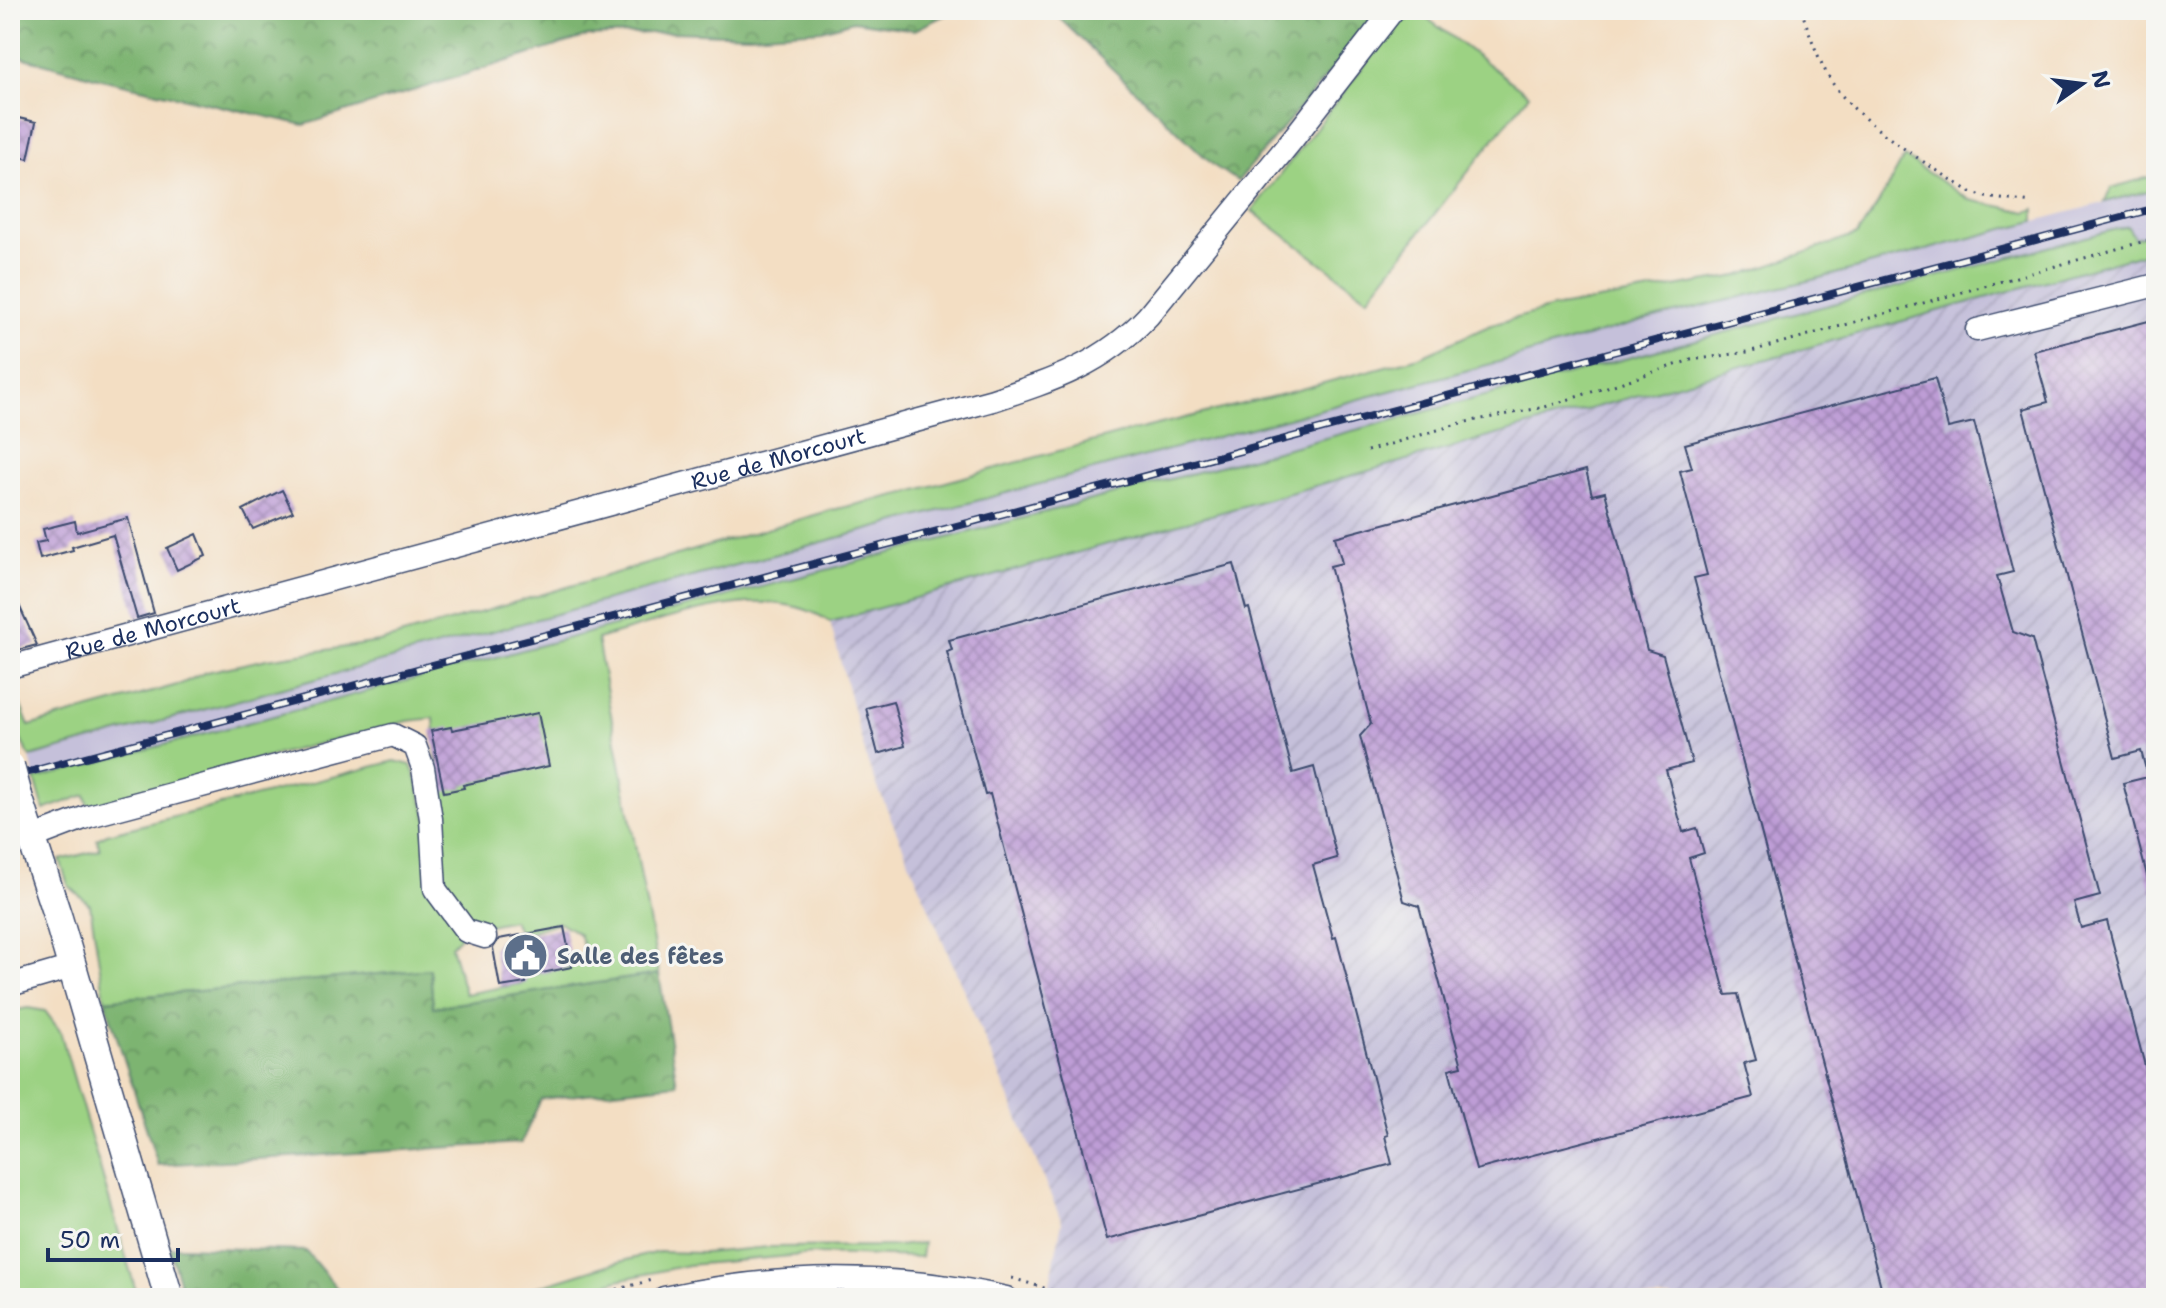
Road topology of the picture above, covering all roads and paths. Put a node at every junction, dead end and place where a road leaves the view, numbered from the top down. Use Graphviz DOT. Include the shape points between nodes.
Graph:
graph roads {
  1 [pos="1393,10"];
  2 [pos="1801,10"];
  3 [pos="2032,203"];
  4 [pos="2156,238"];
  5 [pos="2156,285"];
  6 [pos="1977,330"];
  7 [pos="1367,451"];
  8 [pos="10,667"];
  9 [pos="10,766"];
  10 [pos="31,838"];
  11 [pos="485,937"];
  12 [pos="72,967"];
  13 [pos="10,985"];
  14 [pos="169,1298"];
  15 [pos="664,1298"];
  16 [pos="1006,1298"];
  1 -- 8 [label="street, Rue de Morcourt" via="1148,316 1130,335 1076,371 993,400"];
  2 -- 3 [label="path" via="1829,79 1887,136 1971,192"];
  4 -- 7 [label="path"];
  5 -- 6 [label="street"];
  9 -- 10 [label="main road, bridge"];
  10 -- 11 [label="street" via="89,816 393,735 415,746 423,768 435,889 466,931"];
  10 -- 12 [label="main road"];
  12 -- 13 [label="street"];
  12 -- 14 [label="main road"];
  15 -- 16 [label="street" via="806,1280 885,1280"];
}
